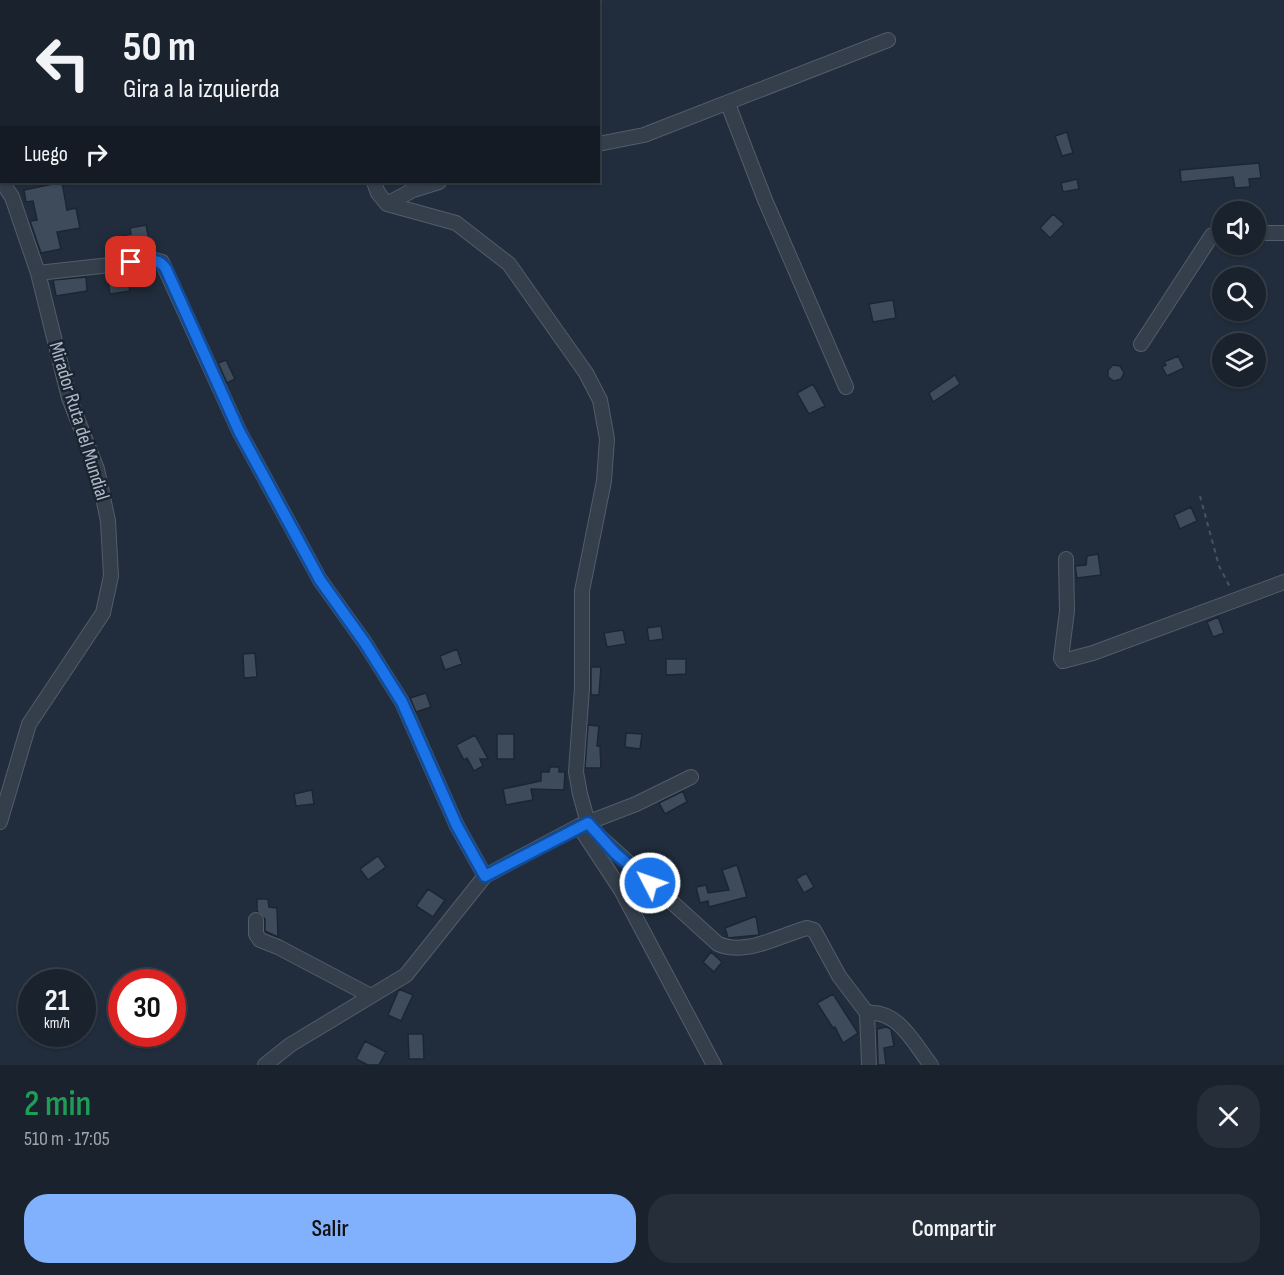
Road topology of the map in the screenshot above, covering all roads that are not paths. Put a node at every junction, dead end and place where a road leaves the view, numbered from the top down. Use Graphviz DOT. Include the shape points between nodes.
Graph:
graph roads {
  1 [pos="888,40"];
  2 [pos="728,104"];
  3 [pos="600,144"];
  4 [pos="3,183"];
  5 [pos="374,183"];
  6 [pos="435,183"];
  7 [pos="387,204"];
  8 [pos="1266,233"];
  9 [pos="1284,233"];
  10 [pos="1212,235"];
  11 [pos="38,273"];
  12 [pos="1141,344"];
  13 [pos="846,387"];
  14 [pos="1066,559"];
  15 [pos="1284,582"];
  16 [pos="691,777"];
  17 [pos="0,822"];
  18 [pos="583,825"];
  19 [pos="485,876"];
  20 [pos="256,920"];
  21 [pos="371,996"];
  22 [pos="867,1013"];
  23 [pos="265,1065"];
  24 [pos="714,1065"];
  25 [pos="869,1065"];
  26 [pos="930,1065"];
  1 -- 2 [label="street"];
  2 -- 3 [label="street" via="644,135"];
  2 -- 13 [label="street"];
  4 -- 11 [label="street, Mirador Ruta del Mundial" via="12,197"];
  5 -- 7 [label="street"];
  6 -- 7 [label="street"];
  7 -- 18 [label="street" via="456,223 509,264 586,373 600,400 607,439 604,481 582,591 582,688 576,772"];
  8 -- 9 [label="street"];
  10 -- 12 [label="street"];
  11 -- 17 [label="street, Mirador Ruta del Mundial" via="69,398 97,469 108,521 111,576 103,613 29,724"];
  11 -- 19 [label="street" via="162,262 239,431 320,580 402,702 457,826"];
  14 -- 15 [label="street" via="1067,611 1061,658 1064,661"];
  16 -- 18 [label="street"];
  18 -- 19 [label="street"];
  18 -- 22 [label="street" via="718,944 744,949 799,930 814,930 839,976"];
  18 -- 24 [label="street"];
  19 -- 21 [label="street" via="406,975"];
  20 -- 21 [label="street" via="260,940"];
  21 -- 23 [label="street" via="290,1045"];
  22 -- 25 [label="street"];
  22 -- 26 [label="street" via="884,1014 900,1025"];
}
